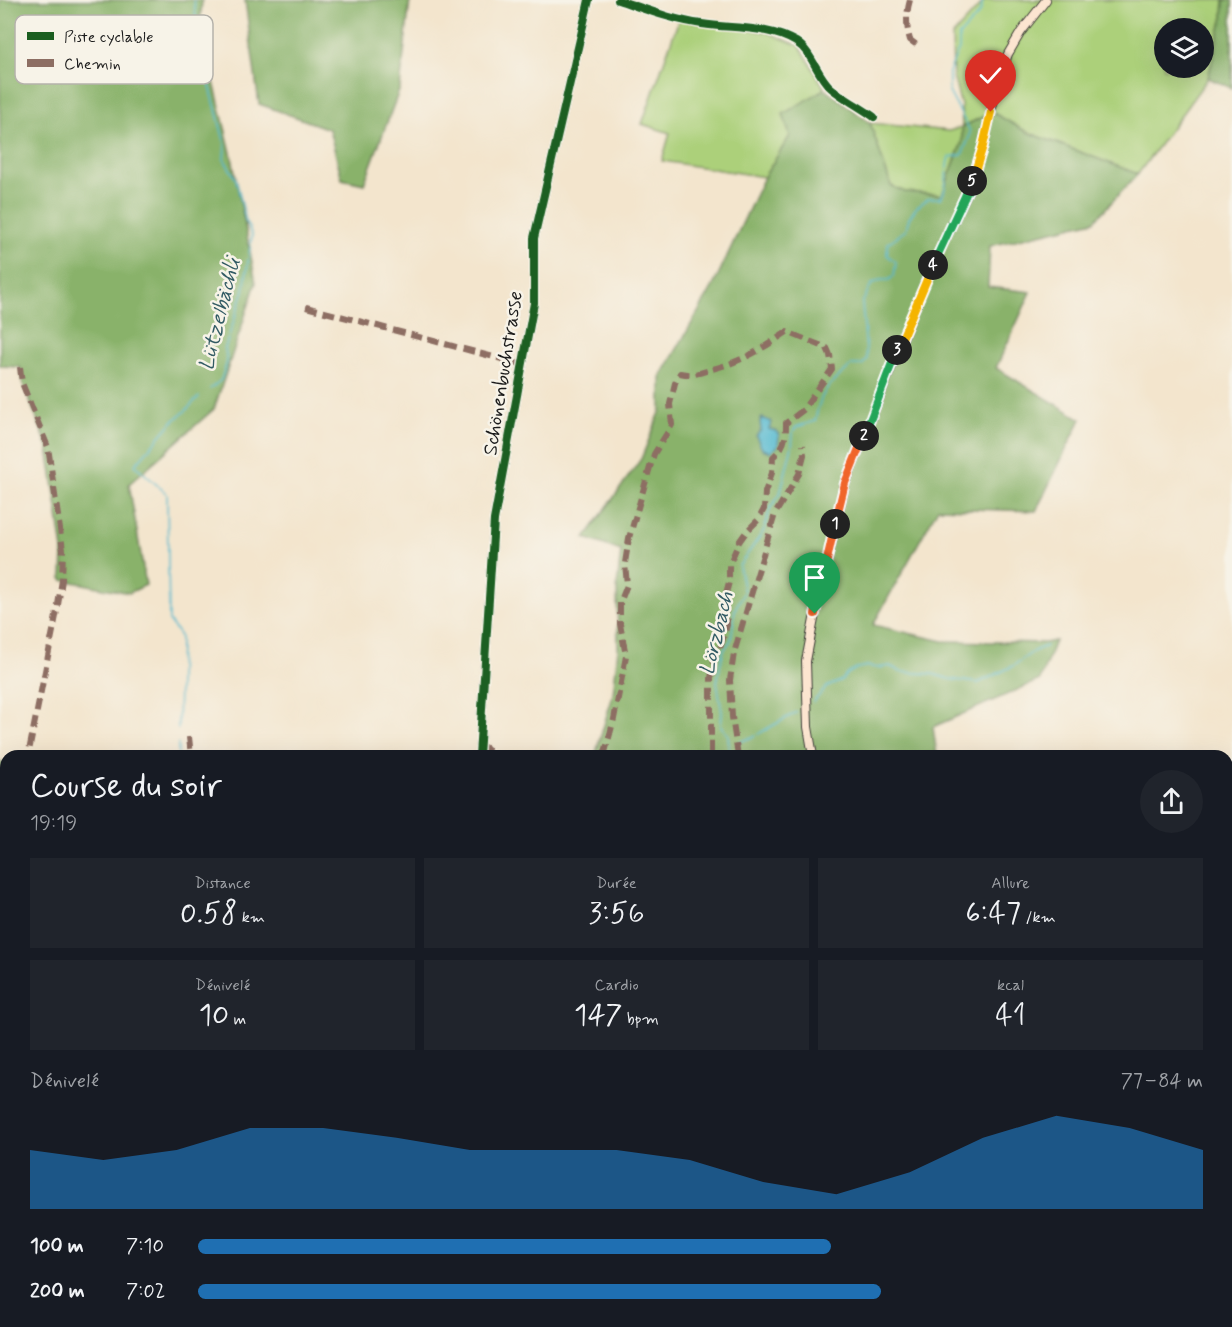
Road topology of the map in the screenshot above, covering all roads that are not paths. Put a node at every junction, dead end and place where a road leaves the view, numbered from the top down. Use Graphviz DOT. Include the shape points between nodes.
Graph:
graph roads {
  1 [pos="589,0"];
  2 [pos="618,0"];
  3 [pos="1046,0"];
  4 [pos="874,117"];
  5 [pos="479,750"];
  6 [pos="812,750"];
  1 -- 5 [label="street, Schönenbuchstrasse" via="534,238 534,303 494,520"];
  2 -- 4 [label="street" via="681,20 759,29 792,40 806,51 830,88"];
  3 -- 6 [label="main road" via="1008,54 969,189 915,306 845,483 806,661"];
}
